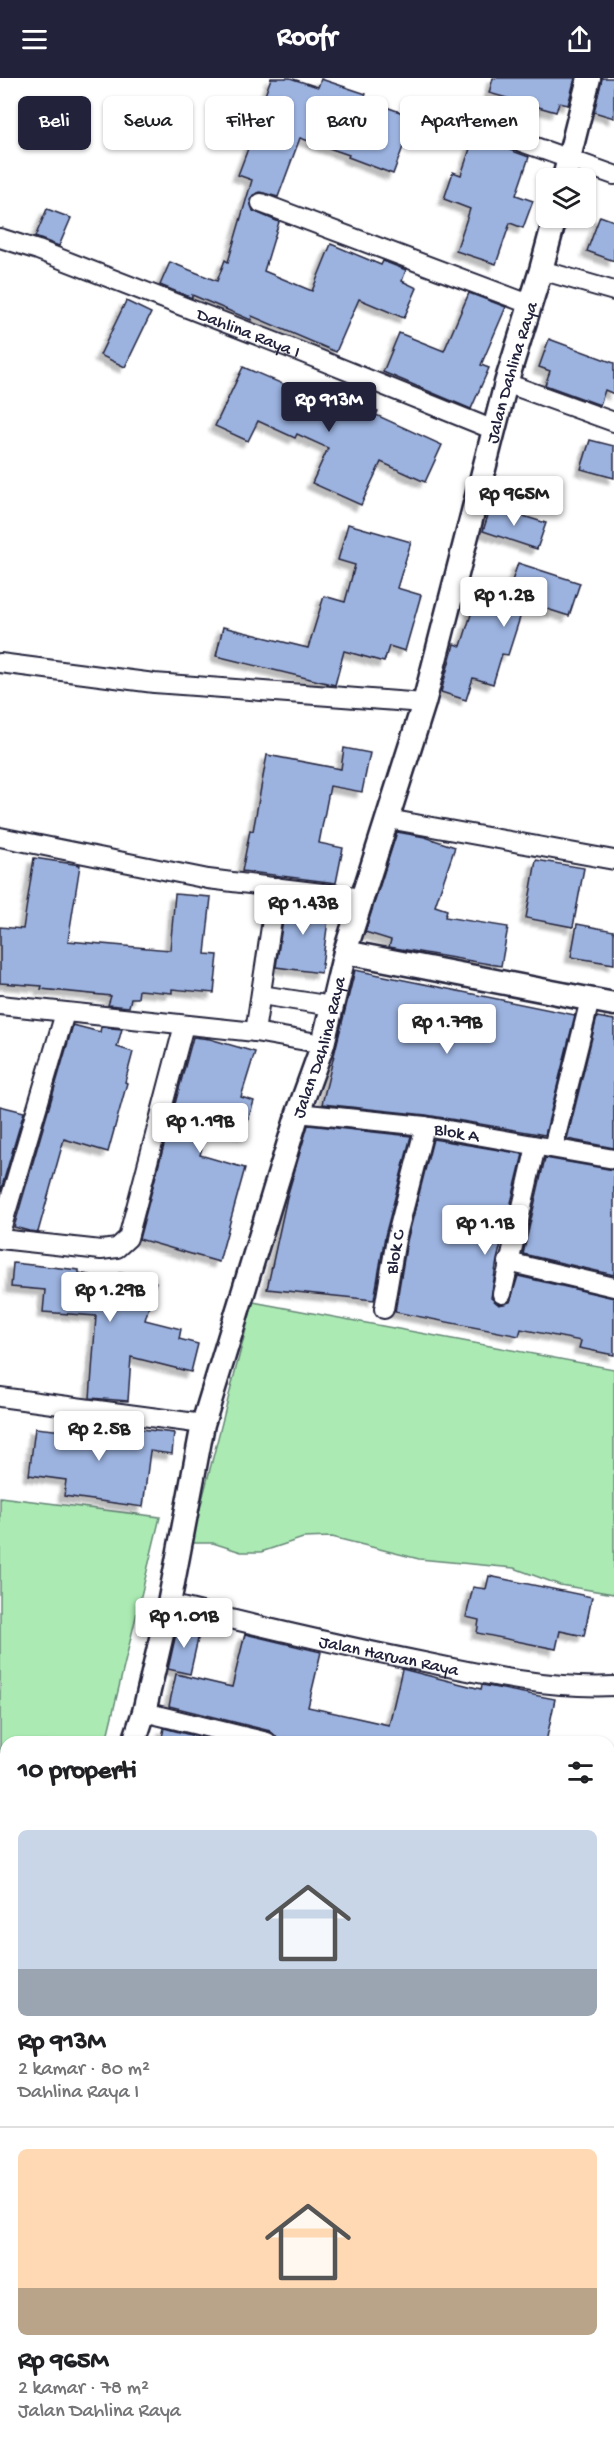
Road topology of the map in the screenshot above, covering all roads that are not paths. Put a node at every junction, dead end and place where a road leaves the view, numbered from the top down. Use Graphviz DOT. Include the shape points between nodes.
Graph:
graph roads {
  1 [pos="589,78"];
  2 [pos="526,150"];
  3 [pos="565,168"];
  4 [pos="567,168"];
  5 [pos="596,173"];
  6 [pos="614,175"];
  7 [pos="261,203"];
  8 [pos="552,228"];
  9 [pos="0,238"];
  10 [pos="541,270"];
  11 [pos="614,291"];
  12 [pos="529,304"];
  13 [pos="506,383"];
  14 [pos="614,422"];
  15 [pos="494,430"];
  16 [pos="0,663"];
  17 [pos="424,703"];
  18 [pos="388,819"];
  19 [pos="0,837"];
  20 [pos="614,860"];
  21 [pos="277,887"];
  22 [pos="363,898"];
  23 [pos="345,952"];
  24 [pos="261,995"];
  25 [pos="590,1000"];
  26 [pos="614,1004"];
  27 [pos="0,1005"];
  28 [pos="332,1006"];
  29 [pos="65,1013"];
  30 [pos="184,1025"];
  31 [pos="255,1032"];
  32 [pos="323,1044"];
  33 [pos="298,1113"];
  34 [pos="425,1126"];
  35 [pos="545,1147"];
  36 [pos="614,1159"];
  37 [pos="0,1233"];
  38 [pos="0,1239"];
  39 [pos="508,1262"];
  40 [pos="614,1287"];
  41 [pos="502,1294"];
  42 [pos="384,1309"];
  43 [pos="0,1397"];
  44 [pos="203,1424"];
  45 [pos="169,1604"];
  46 [pos="614,1686"];
  47 [pos="144,1712"];
  48 [pos="136,1736"];
  49 [pos="242,1736"];
  1 -- 4 [label="street"];
  2 -- 3 [label="street"];
  5 -- 6 [label="street"];
  7 -- 12 [label="street"];
  8 -- 10 [label="street, Jalan Dahlina Raya"];
  9 -- 15 [label="street, Dahlina Raya I"];
  10 -- 11 [label="street"];
  10 -- 12 [label="street, Jalan Dahlina Raya"];
  12 -- 13 [label="street, Jalan Dahlina Raya"];
  13 -- 14 [label="street"];
  13 -- 15 [label="street, Jalan Dahlina Raya"];
  15 -- 17 [label="street, Jalan Dahlina Raya"];
  16 -- 17 [label="street" via="153,683"];
  17 -- 18 [label="street, Jalan Dahlina Raya"];
  18 -- 20 [label="street"];
  18 -- 22 [label="street, Jalan Dahlina Raya"];
  19 -- 21 [label="street" via="208,879"];
  21 -- 22 [label="street"];
  21 -- 24 [label="street"];
  22 -- 23 [label="street, Jalan Dahlina Raya"];
  23 -- 25 [label="street"];
  23 -- 28 [label="street, Jalan Dahlina Raya"];
  24 -- 28 [label="street"];
  24 -- 31 [label="street"];
  25 -- 26 [label="street"];
  25 -- 35 [label="street"];
  27 -- 29 [label="street"];
  28 -- 32 [label="street, Jalan Dahlina Raya"];
  29 -- 30 [label="street"];
  29 -- 37 [label="street"];
  30 -- 31 [label="street"];
  30 -- 38 [label="street" via="128,1238 117,1248 101,1250"];
  31 -- 32 [label="street"];
  32 -- 33 [label="street, Jalan Dahlina Raya"];
  33 -- 34 [label="street, Blok A"];
  33 -- 44 [label="street, Jalan Dahlina Raya"];
  34 -- 35 [label="street, Blok A"];
  34 -- 42 [label="street, Blok C" via="396,1239"];
  35 -- 36 [label="street, Blok A"];
  35 -- 39 [label="street"];
  39 -- 40 [label="street"];
  39 -- 41 [label="street"];
  43 -- 44 [label="street"];
  44 -- 45 [label="street, Jalan Dahlina Raya"];
  45 -- 46 [label="street, Jalan Haruan Raya" via="309,1639 476,1673 588,1687"];
  45 -- 47 [label="street, Jalan Dahlina Raya"];
  47 -- 48 [label="street, Jalan Dahlina Raya"];
  47 -- 49 [label="street"];
}
